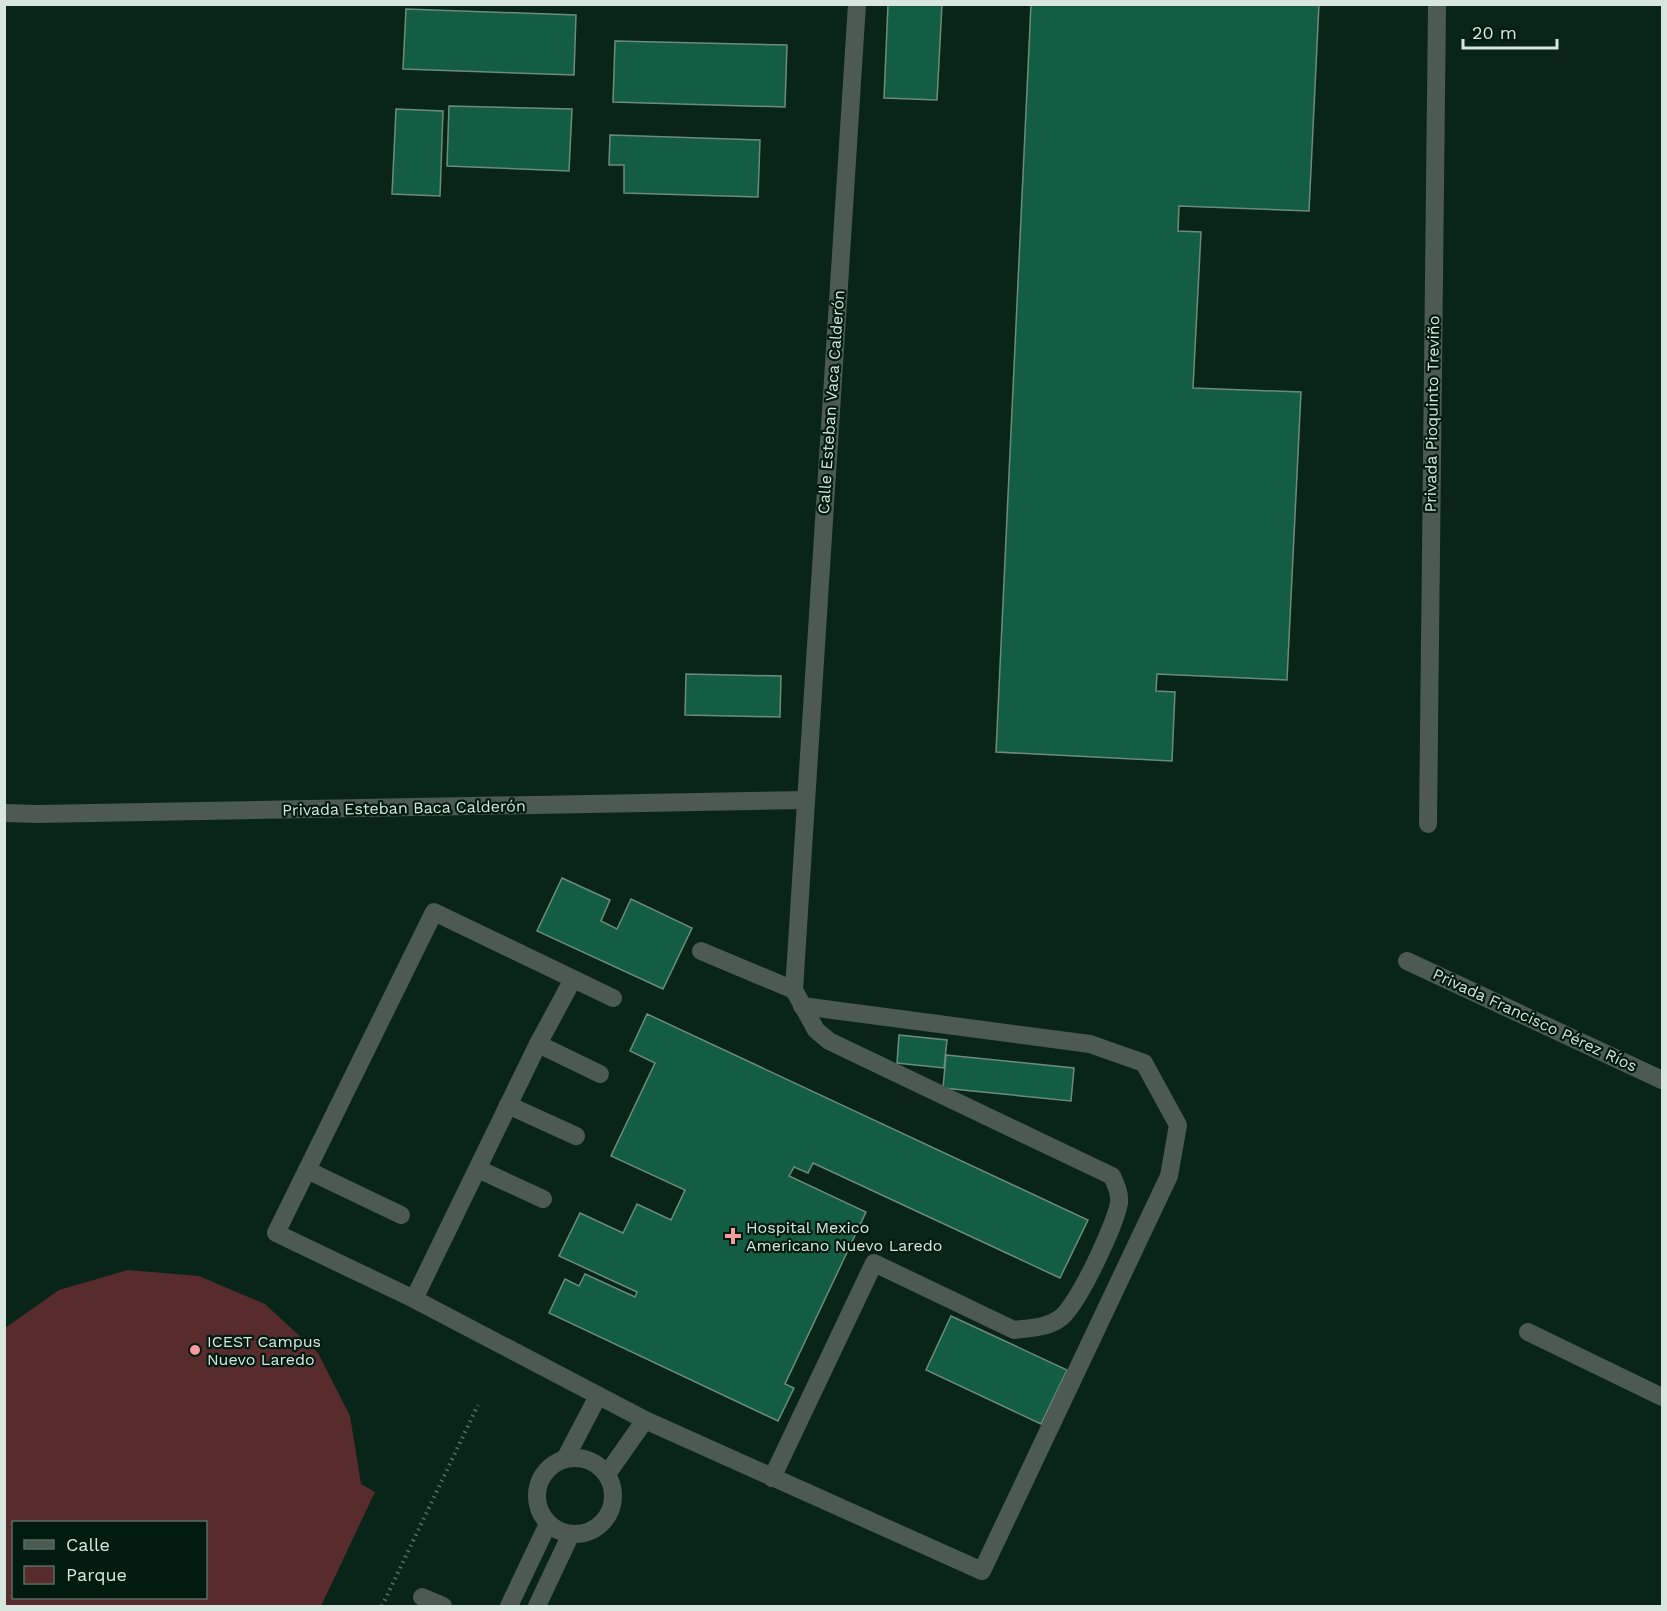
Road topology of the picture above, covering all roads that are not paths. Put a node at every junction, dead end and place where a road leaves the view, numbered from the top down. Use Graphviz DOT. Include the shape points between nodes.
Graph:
graph roads {
  1 [pos="857,4"];
  2 [pos="1437,4"];
  3 [pos="804,800"];
  4 [pos="4,813"];
  5 [pos="1428,824"];
  6 [pos="701,951"];
  7 [pos="1407,961"];
  8 [pos="573,979"];
  9 [pos="613,998"];
  10 [pos="798,998"];
  11 [pos="538,1044"];
  12 [pos="600,1074"];
  13 [pos="1662,1080"];
  14 [pos="508,1105"];
  15 [pos="576,1136"];
  16 [pos="478,1169"];
  17 [pos="307,1170"];
  18 [pos="543,1199"];
  19 [pos="401,1215"];
  20 [pos="414,1299"];
  21 [pos="1528,1332"];
  22 [pos="598,1396"];
  23 [pos="1662,1397"];
  24 [pos="645,1420"];
  25 [pos="565,1459"];
  26 [pos="607,1474"];
  27 [pos="772,1478"];
  28 [pos="548,1524"];
  29 [pos="571,1534"];
  30 [pos="422,1596"];
  31 [pos="443,1606"];
  32 [pos="509,1606"];
  33 [pos="537,1606"];
  1 -- 3 [label="street, Calle Esteban Vaca Calderón"];
  2 -- 5 [label="street, Privada Pioquinto Treviño"];
  3 -- 4 [label="street, Privada Esteban Baca Calderón"];
  3 -- 10 [label="street, Calle Esteban Vaca Calderón"];
  6 -- 10 [label="street"];
  7 -- 13 [label="street, Privada Francisco Pérez Ríos"];
  8 -- 9 [label="street"];
  8 -- 11 [label="street"];
  8 -- 17 [label="street" via="434,912"];
  10 -- 27 [label="street" via="816,1030 829,1041 1112,1176 1119,1203 1076,1300 1062,1318 1037,1328 1014,1330 874,1263"];
  10 -- 27 [label="street" via="1090,1044 1143,1063 1178,1125 1169,1176 982,1571"];
  11 -- 12 [label="street"];
  11 -- 14 [label="street"];
  14 -- 15 [label="street"];
  14 -- 16 [label="street"];
  16 -- 18 [label="street"];
  16 -- 20 [label="street"];
  17 -- 19 [label="street"];
  17 -- 20 [label="street" via="276,1233"];
  20 -- 22 [label="street"];
  21 -- 23 [label="street"];
  22 -- 24 [label="street"];
  22 -- 25 [label="street"];
  24 -- 26 [label="street"];
  24 -- 27 [label="street"];
  25 -- 26 [label="street" via="586,1459"];
  25 -- 28 [label="street" via="549,1468 537,1490 539,1508"];
  26 -- 29 [label="street" via="613,1486 611,1511 594,1529"];
  28 -- 29 [label="street"];
  28 -- 32 [label="street"];
  29 -- 33 [label="street"];
  30 -- 31 [label="street"];
}
